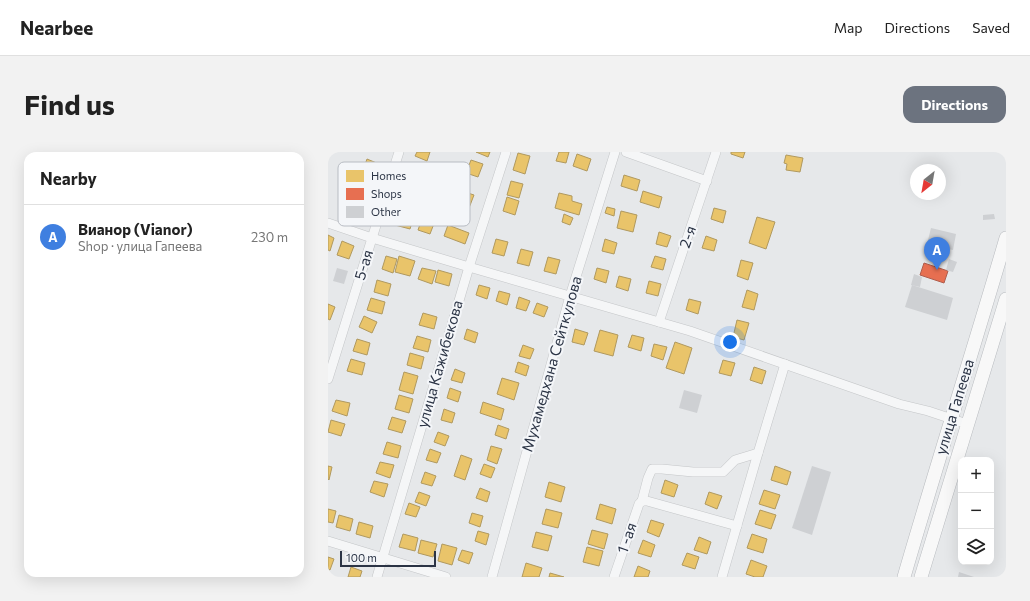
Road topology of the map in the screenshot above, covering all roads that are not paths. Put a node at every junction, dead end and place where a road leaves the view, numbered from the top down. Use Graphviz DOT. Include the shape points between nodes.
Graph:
graph roads {
  1 [pos="399,152"];
  2 [pos="506,152"];
  3 [pos="615,152"];
  4 [pos="626,152"];
  5 [pos="716,152"];
  6 [pos="396,162"];
  7 [pos="707,181"];
  8 [pos="328,223"];
  9 [pos="376,226"];
  10 [pos="372,238"];
  11 [pos="1006,238"];
  12 [pos="469,267"];
  13 [pos="570,296"];
  14 [pos="1006,299"];
  15 [pos="659,322"];
  16 [pos="785,364"];
  17 [pos="328,379"];
  18 [pos="950,419"];
  19 [pos="967,424"];
  20 [pos="758,453"];
  21 [pos="642,501"];
  22 [pos="737,526"];
  23 [pos="328,541"];
  24 [pos="383,558"];
  25 [pos="378,577"];
  26 [pos="446,577"];
  27 [pos="492,577"];
  28 [pos="614,577"];
  29 [pos="722,577"];
  30 [pos="904,577"];
  31 [pos="922,577"];
  1 -- 6 [label="street, 5-ая"];
  2 -- 12 [label="street, улица Кажибекова"];
  3 -- 13 [label="street, Мухамедхана Сейткулова"];
  4 -- 7 [label="street"];
  5 -- 7 [label="street, 2-я"];
  7 -- 15 [label="street, 2-я"];
  8 -- 10 [label="street"];
  9 -- 10 [label="street, 5-ая"];
  10 -- 12 [label="street"];
  10 -- 17 [label="street, 5-ая"];
  11 -- 18 [label="highway, улица Гапеева"];
  12 -- 13 [label="street"];
  12 -- 24 [label="street, улица Кажибекова"];
  13 -- 15 [label="street"];
  13 -- 27 [label="street, Мухамедхана Сейткулова"];
  14 -- 19 [label="highway, улица Гапеева"];
  15 -- 16 [label="street"];
  16 -- 18 [label="street"];
  16 -- 20 [label="street"];
  18 -- 19 [label="street"];
  18 -- 30 [label="highway, улица Гапеева"];
  19 -- 31 [label="highway, улица Гапеева"];
  20 -- 21 [label="street, 1 -ая" via="735,460 723,472 652,469"];
  20 -- 22 [label="street"];
  21 -- 22 [label="street"];
  21 -- 28 [label="street, 1 -ая"];
  22 -- 29 [label="street"];
  23 -- 24 [label="street"];
  24 -- 25 [label="street, улица Кажибекова"];
  24 -- 26 [label="street"];
}
